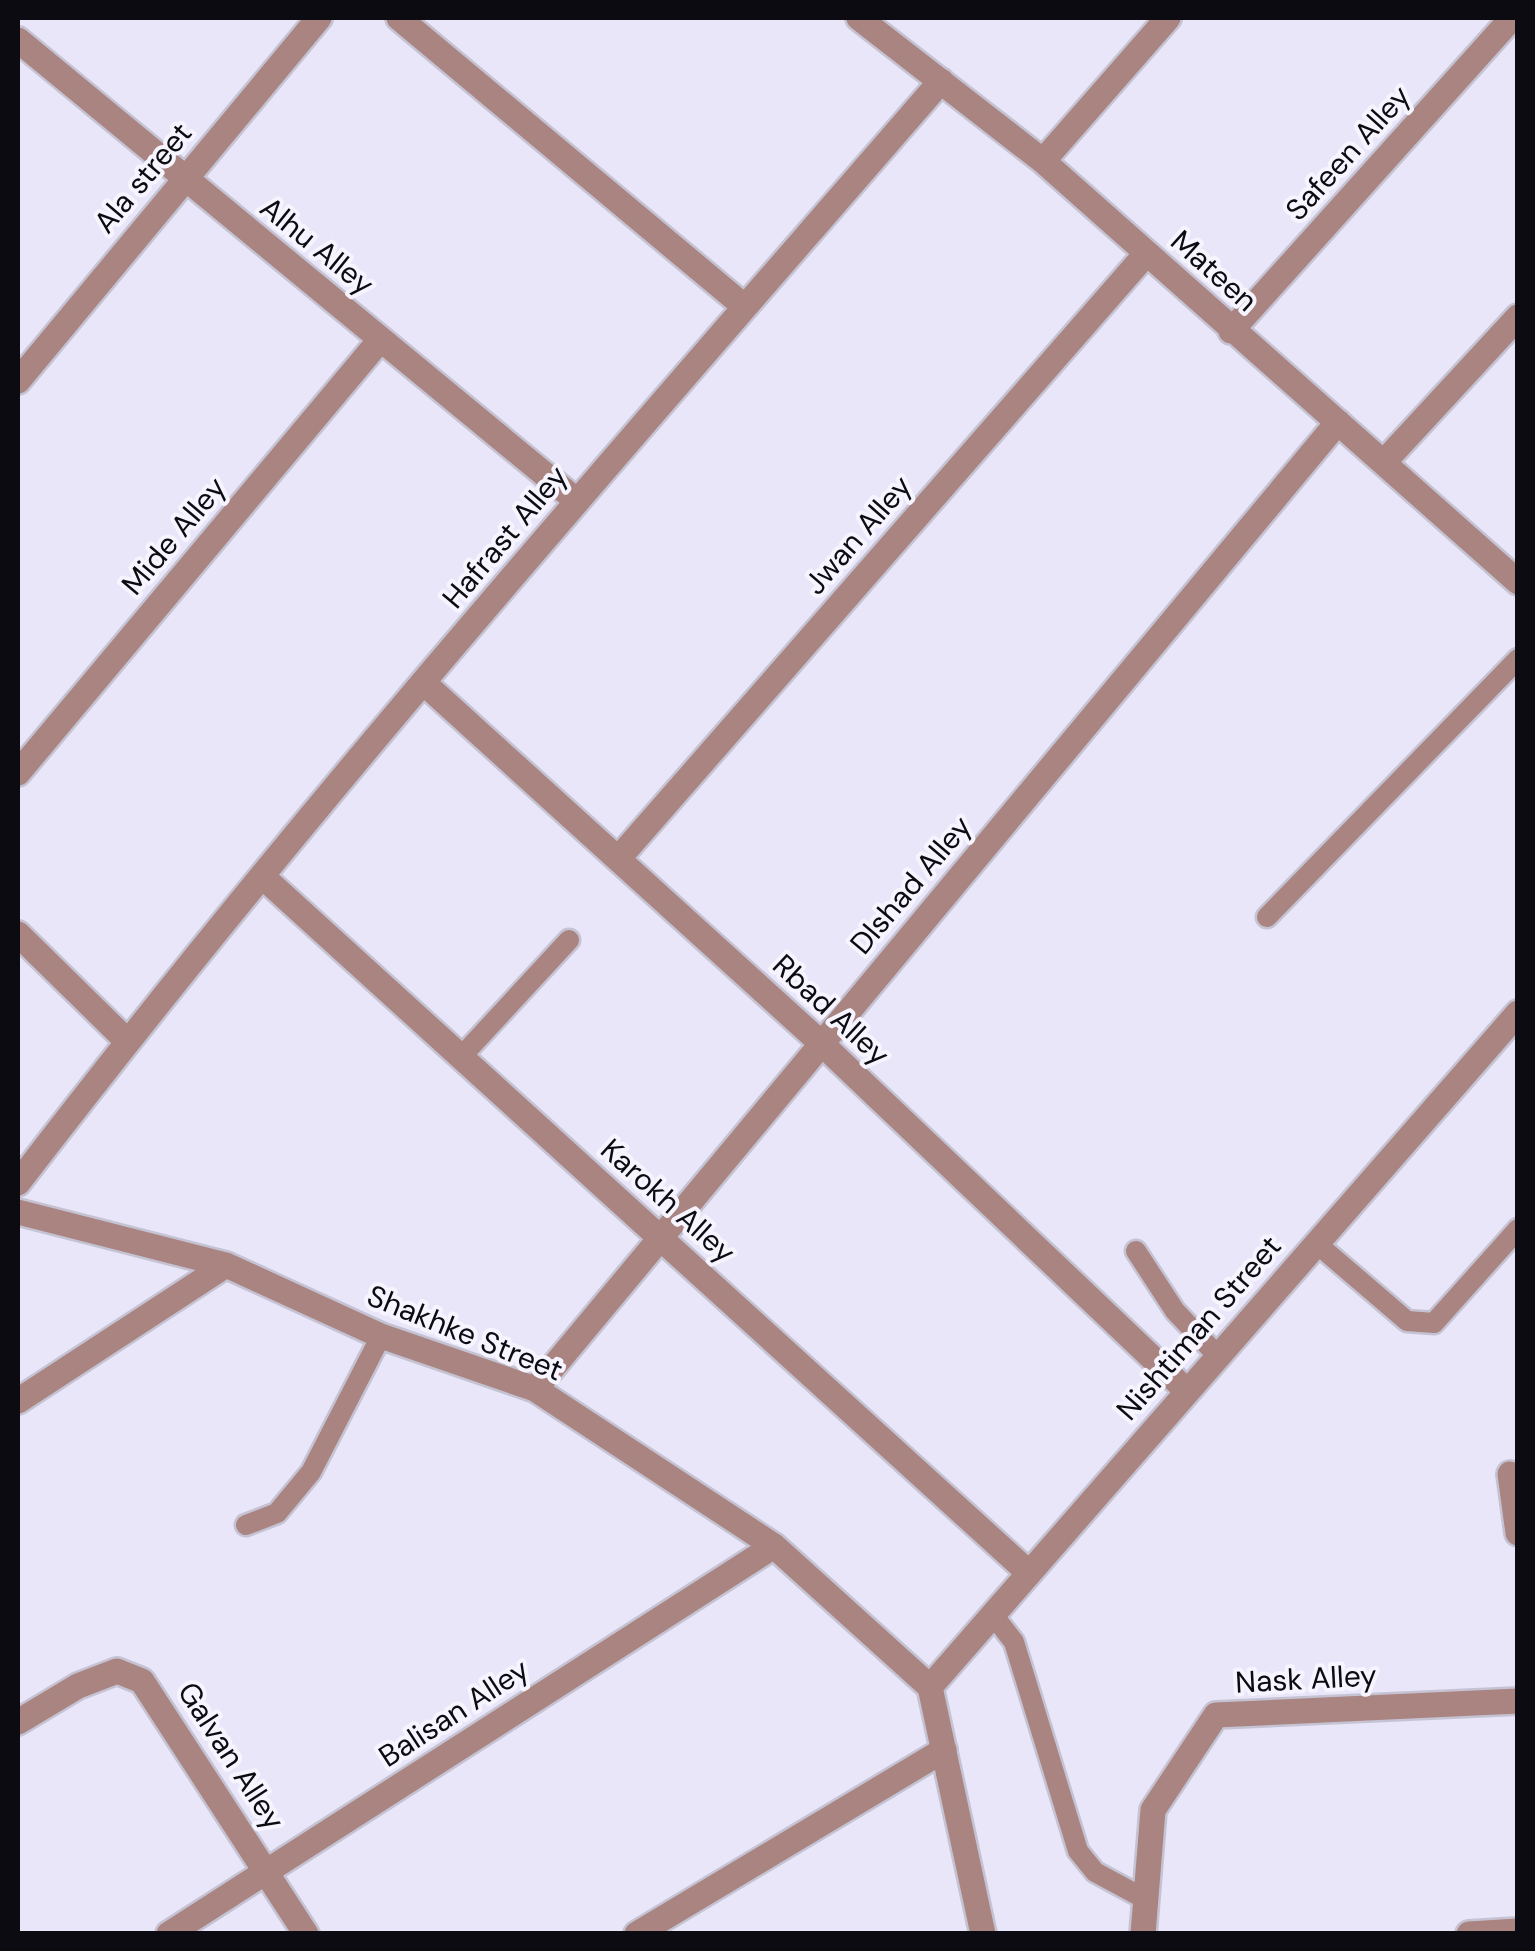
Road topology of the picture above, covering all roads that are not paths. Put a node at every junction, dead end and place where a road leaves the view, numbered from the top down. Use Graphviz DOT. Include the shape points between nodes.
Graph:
graph roads {
  1 [pos="319,18"];
  2 [pos="398,18"];
  3 [pos="859,18"];
  4 [pos="1168,18"];
  5 [pos="1512,18"];
  6 [pos="18,40"];
  7 [pos="941,81"];
  8 [pos="1042,161"];
  9 [pos="184,180"];
  10 [pos="1146,254"];
  11 [pos="745,307"];
  12 [pos="1518,317"];
  13 [pos="1232,331"];
  14 [pos="380,340"];
  15 [pos="19,374"];
  16 [pos="1338,422"];
  17 [pos="1385,461"];
  18 [pos="577,501"];
  19 [pos="1518,582"];
  20 [pos="1518,659"];
  21 [pos="425,684"];
  22 [pos="18,773"];
  23 [pos="618,860"];
  24 [pos="263,877"];
  25 [pos="1267,917"];
  26 [pos="18,934"];
  27 [pos="569,940"];
  28 [pos="1518,1012"];
  29 [pos="127,1040"];
  30 [pos="822,1044"];
  31 [pos="461,1057"];
  32 [pos="18,1184"];
  33 [pos="18,1212"];
  34 [pos="1518,1229"];
  35 [pos="660,1238"];
  36 [pos="1316,1244"];
  37 [pos="1136,1251"];
  38 [pos="226,1265"];
  39 [pos="382,1336"];
  40 [pos="1218,1356"];
  41 [pos="534,1389"];
  42 [pos="1188,1391"];
  43 [pos="18,1400"];
  44 [pos="1510,1474"];
  45 [pos="246,1525"];
  46 [pos="1518,1533"];
  47 [pos="774,1546"];
  48 [pos="1029,1573"];
  49 [pos="992,1615"];
  50 [pos="930,1687"];
  51 [pos="1518,1701"];
  52 [pos="18,1722"];
  53 [pos="944,1750"];
  54 [pos="268,1873"];
  55 [pos="1146,1899"];
  56 [pos="1518,1930"];
  57 [pos="169,1934"];
  58 [pos="306,1934"];
  59 [pos="636,1934"];
  60 [pos="983,1934"];
  61 [pos="1143,1934"];
  62 [pos="1469,1934"];
  1 -- 9 [label="street, Ala street"];
  2 -- 11 [label="street"];
  3 -- 7 [label="street, Mateen"];
  4 -- 8 [label="street"];
  5 -- 13 [label="street, Safeen Alley"];
  6 -- 9 [label="street, Alhu Alley"];
  7 -- 8 [label="street, Mateen"];
  7 -- 11 [label="street, Hafrast Alley"];
  8 -- 10 [label="street, Mateen"];
  9 -- 14 [label="street, Alhu Alley"];
  9 -- 15 [label="street, Ala street"];
  10 -- 13 [label="street, Mateen"];
  10 -- 23 [label="street, Jwan Alley"];
  11 -- 18 [label="street, Hafrast Alley"];
  12 -- 17 [label="street"];
  13 -- 16 [label="street, Mateen"];
  14 -- 18 [label="street, Alhu Alley"];
  14 -- 22 [label="street, Mide Alley"];
  16 -- 17 [label="street, Mateen"];
  16 -- 30 [label="street, Dlshad Alley"];
  17 -- 19 [label="street, Mateen"];
  18 -- 21 [label="street, Hafrast Alley"];
  20 -- 25 [label="lane"];
  21 -- 23 [label="street, Rbad Alley"];
  21 -- 24 [label="street, Hafrast Alley"];
  23 -- 30 [label="street, Rbad Alley"];
  24 -- 29 [label="street, Hafrast Alley"];
  24 -- 31 [label="street, Karokh Alley"];
  26 -- 29 [label="street"];
  27 -- 31 [label="lane"];
  28 -- 36 [label="street, Nishtiman Street"];
  29 -- 32 [label="street, Hafrast Alley"];
  30 -- 35 [label="street, Dlshad Alley"];
  30 -- 42 [label="street, Rbad Alley"];
  31 -- 35 [label="street, Karokh Alley"];
  33 -- 38 [label="street, Shakhke Street"];
  34 -- 36 [label="lane" via="1434,1323 1407,1321"];
  35 -- 41 [label="street, Dlshad Alley"];
  35 -- 48 [label="street, Karokh Alley"];
  36 -- 40 [label="street, Nishtiman Street"];
  37 -- 40 [label="lane" via="1175,1312"];
  38 -- 39 [label="street, Shakhke Street"];
  38 -- 43 [label="street"];
  39 -- 41 [label="street, Shakhke Street"];
  39 -- 45 [label="lane" via="311,1472 277,1513"];
  40 -- 42 [label="street, Nishtiman Street"];
  41 -- 47 [label="street, Shakhke Street"];
  42 -- 48 [label="street, Nishtiman Street"];
  44 -- 46 [label="street"];
  47 -- 50 [label="street, Shakhke Street"];
  47 -- 54 [label="street, Balisan Alley"];
  48 -- 49 [label="street, Nishtiman Street"];
  49 -- 50 [label="street, Nishtiman Street"];
  49 -- 55 [label="lane" via="1014,1642 1078,1852 1095,1872"];
  50 -- 53 [label="street"];
  51 -- 55 [label="street, Nask Alley" via="1216,1715 1153,1810"];
  52 -- 54 [label="street, Galvan Alley" via="117,1671 142,1681"];
  53 -- 59 [label="street"];
  53 -- 60 [label="street"];
  54 -- 57 [label="street, Balisan Alley"];
  54 -- 58 [label="street, Galvan Alley"];
  55 -- 61 [label="street, Nask Alley"];
  56 -- 62 [label="street"];
}
